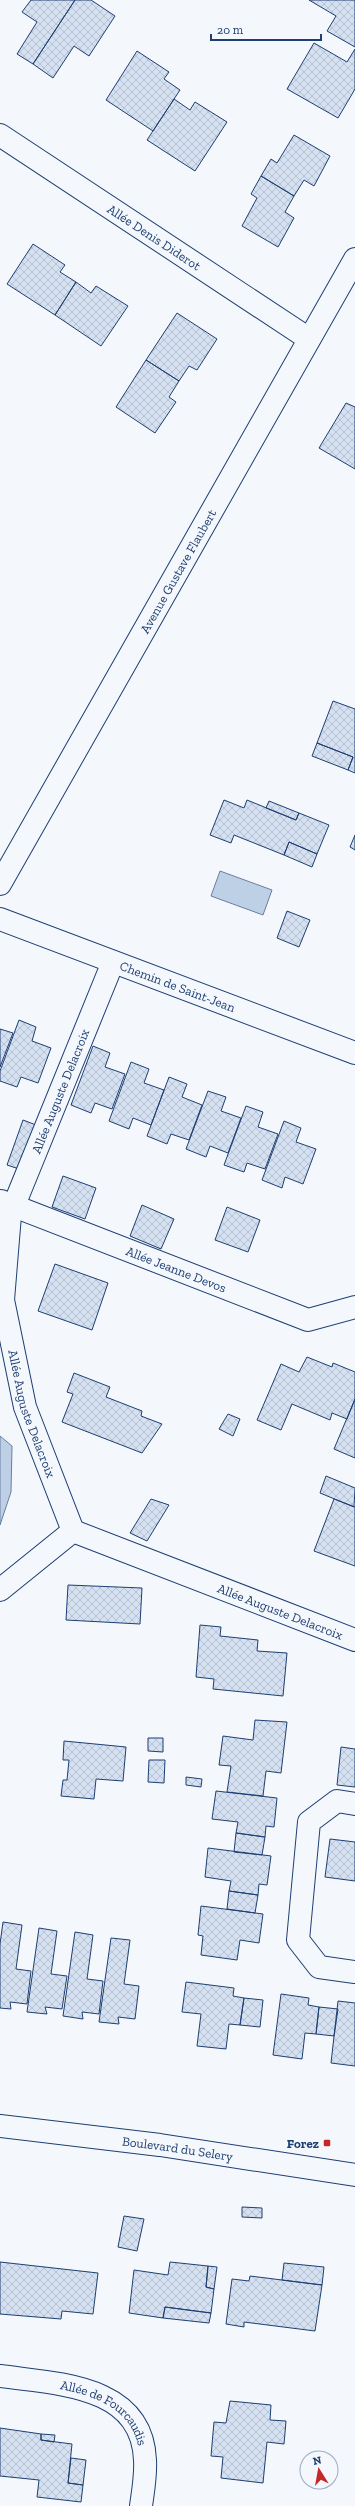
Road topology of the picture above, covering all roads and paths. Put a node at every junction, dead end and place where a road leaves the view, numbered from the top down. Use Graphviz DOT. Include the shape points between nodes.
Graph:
graph roads {
  1 [pos="0,135"];
  2 [pos="355,259"];
  3 [pos="309,339"];
  4 [pos="0,884"];
  5 [pos="0,919"];
  6 [pos="113,962"];
  7 [pos="355,1053"];
  8 [pos="7,1203"];
  9 [pos="355,1307"];
  10 [pos="73,1531"];
  11 [pos="0,1590"];
  12 [pos="355,1640"];
  13 [pos="355,1804"];
  14 [pos="355,1972"];
  15 [pos="0,2126"];
  16 [pos="355,2175"];
  17 [pos="0,2376"];
  18 [pos="142,2506"];
  1 -- 3 [label="street, Allée Denis Diderot"];
  2 -- 3 [label="street, Avenue Gustave Flaubert"];
  3 -- 4 [label="street, Avenue Gustave Flaubert"];
  5 -- 6 [label="street, Chemin de Saint-Jean"];
  6 -- 7 [label="street, Chemin de Saint-Jean"];
  6 -- 8 [label="street, Allée Auguste Delacroix"];
  8 -- 9 [label="street, Allée Jeanne Devos" via="308,1320"];
  8 -- 10 [label="street, Allée Auguste Delacroix" via="10,1215 3,1300 25,1407"];
  10 -- 11 [label="street"];
  10 -- 12 [label="street, Allée Auguste Delacroix"];
  13 -- 14 [label="street" via="338,1801 308,1822 298,1940 319,1967"];
  15 -- 16 [label="street, Boulevard du Selery" via="160,2145"];
  17 -- 18 [label="street, Allée de Fourcaudis" via="93,2391 110,2399 124,2410 135,2425 142,2442 145,2459"];
}
